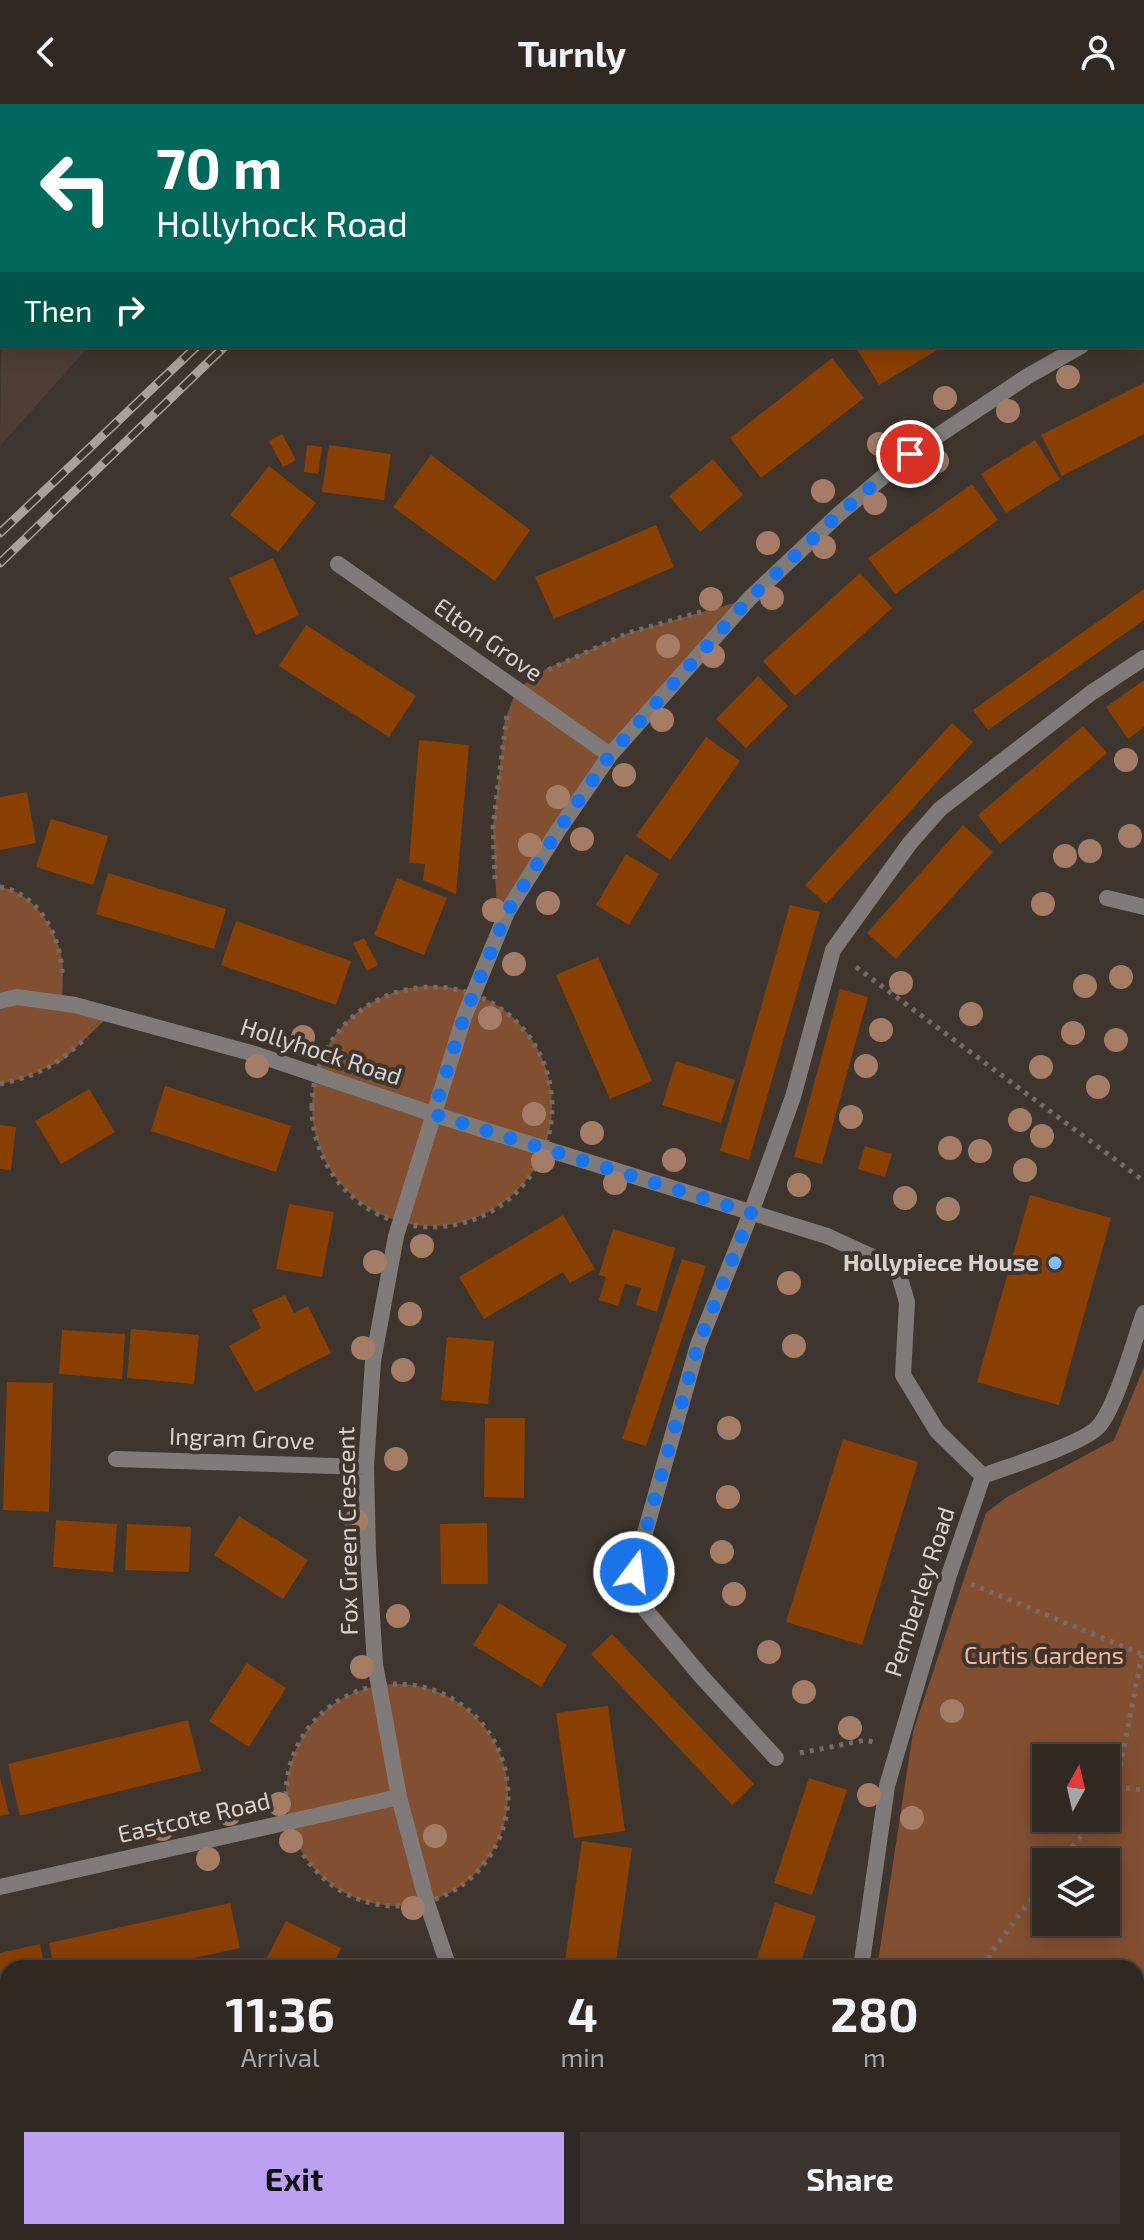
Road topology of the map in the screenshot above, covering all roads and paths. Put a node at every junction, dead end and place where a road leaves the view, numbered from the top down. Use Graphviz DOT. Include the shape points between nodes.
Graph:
graph roads {
  1 [pos="1077,348"];
  2 [pos="338,564"];
  3 [pos="1144,658"];
  4 [pos="610,755"];
  5 [pos="0,887"];
  6 [pos="1107,898"];
  7 [pos="1144,907"];
  8 [pos="833,950"];
  9 [pos="0,1001"];
  10 [pos="62,1003"];
  11 [pos="111,1014"];
  12 [pos="0,1084"];
  13 [pos="433,1114"];
  14 [pos="1144,1181"];
  15 [pos="751,1213"];
  16 [pos="1144,1313"];
  17 [pos="116,1459"];
  18 [pos="366,1467"];
  19 [pos="983,1476"];
  20 [pos="949,1575"];
  21 [pos="1143,1655"];
  22 [pos="897,1748"];
  23 [pos="776,1758"];
  24 [pos="1120,1767"];
  25 [pos="1120,1787"];
  26 [pos="1144,1790"];
  27 [pos="399,1797"];
  28 [pos="1085,1832"];
  29 [pos="1071,1848"];
  30 [pos="0,1887"];
  31 [pos="1032,1898"];
  32 [pos="446,1960"];
  33 [pos="862,1960"];
  34 [pos="988,1960"];
  1 -- 4 [label="street, Fox Green Crescent" via="910,454 839,514 749,599"];
  2 -- 4 [label="street, Elton Grove"];
  3 -- 8 [label="street" via="940,809"];
  4 -- 13 [label="street, Fox Green Crescent" via="507,912 464,1017"];
  5 -- 10 [label="path" via="46,919 62,960"];
  6 -- 7 [label="street"];
  8 -- 14 [label="path"];
  8 -- 15 [label="street" via="793,1097"];
  9 -- 10 [label="street, Hollyhock Road" via="17,997"];
  10 -- 11 [label="street, Hollyhock Road"];
  11 -- 12 [label="path" via="62,1061"];
  11 -- 13 [label="street, Hollyhock Road" via="315,1073"];
  13 -- 15 [label="street, Hollyhock Road"];
  13 -- 18 [label="street, Fox Green Crescent" via="396,1236 373,1361"];
  15 -- 19 [label="street, Hollyhock Road" via="827,1236 897,1268 907,1302 903,1375 937,1431"];
  15 -- 23 [label="street" via="698,1345 634,1572 644,1608"];
  16 -- 19 [label="street" via="1098,1427 1082,1439"];
  17 -- 18 [label="street, Ingram Grove"];
  18 -- 27 [label="street, Fox Green Crescent" via="375,1664"];
  19 -- 20 [label="street, Pemberley Road"];
  20 -- 21 [label="path"];
  20 -- 22 [label="street, Pemberley Road"];
  21 -- 24 [label="path"];
  22 -- 23 [label="path" via="866,1740"];
  22 -- 33 [label="street, Pemberley Road"];
  25 -- 26 [label="path"];
  27 -- 30 [label="street, Eastcote Road"];
  27 -- 32 [label="street, Fox Green Crescent"];
  28 -- 29 [label="path"];
  31 -- 34 [label="path"];
}
